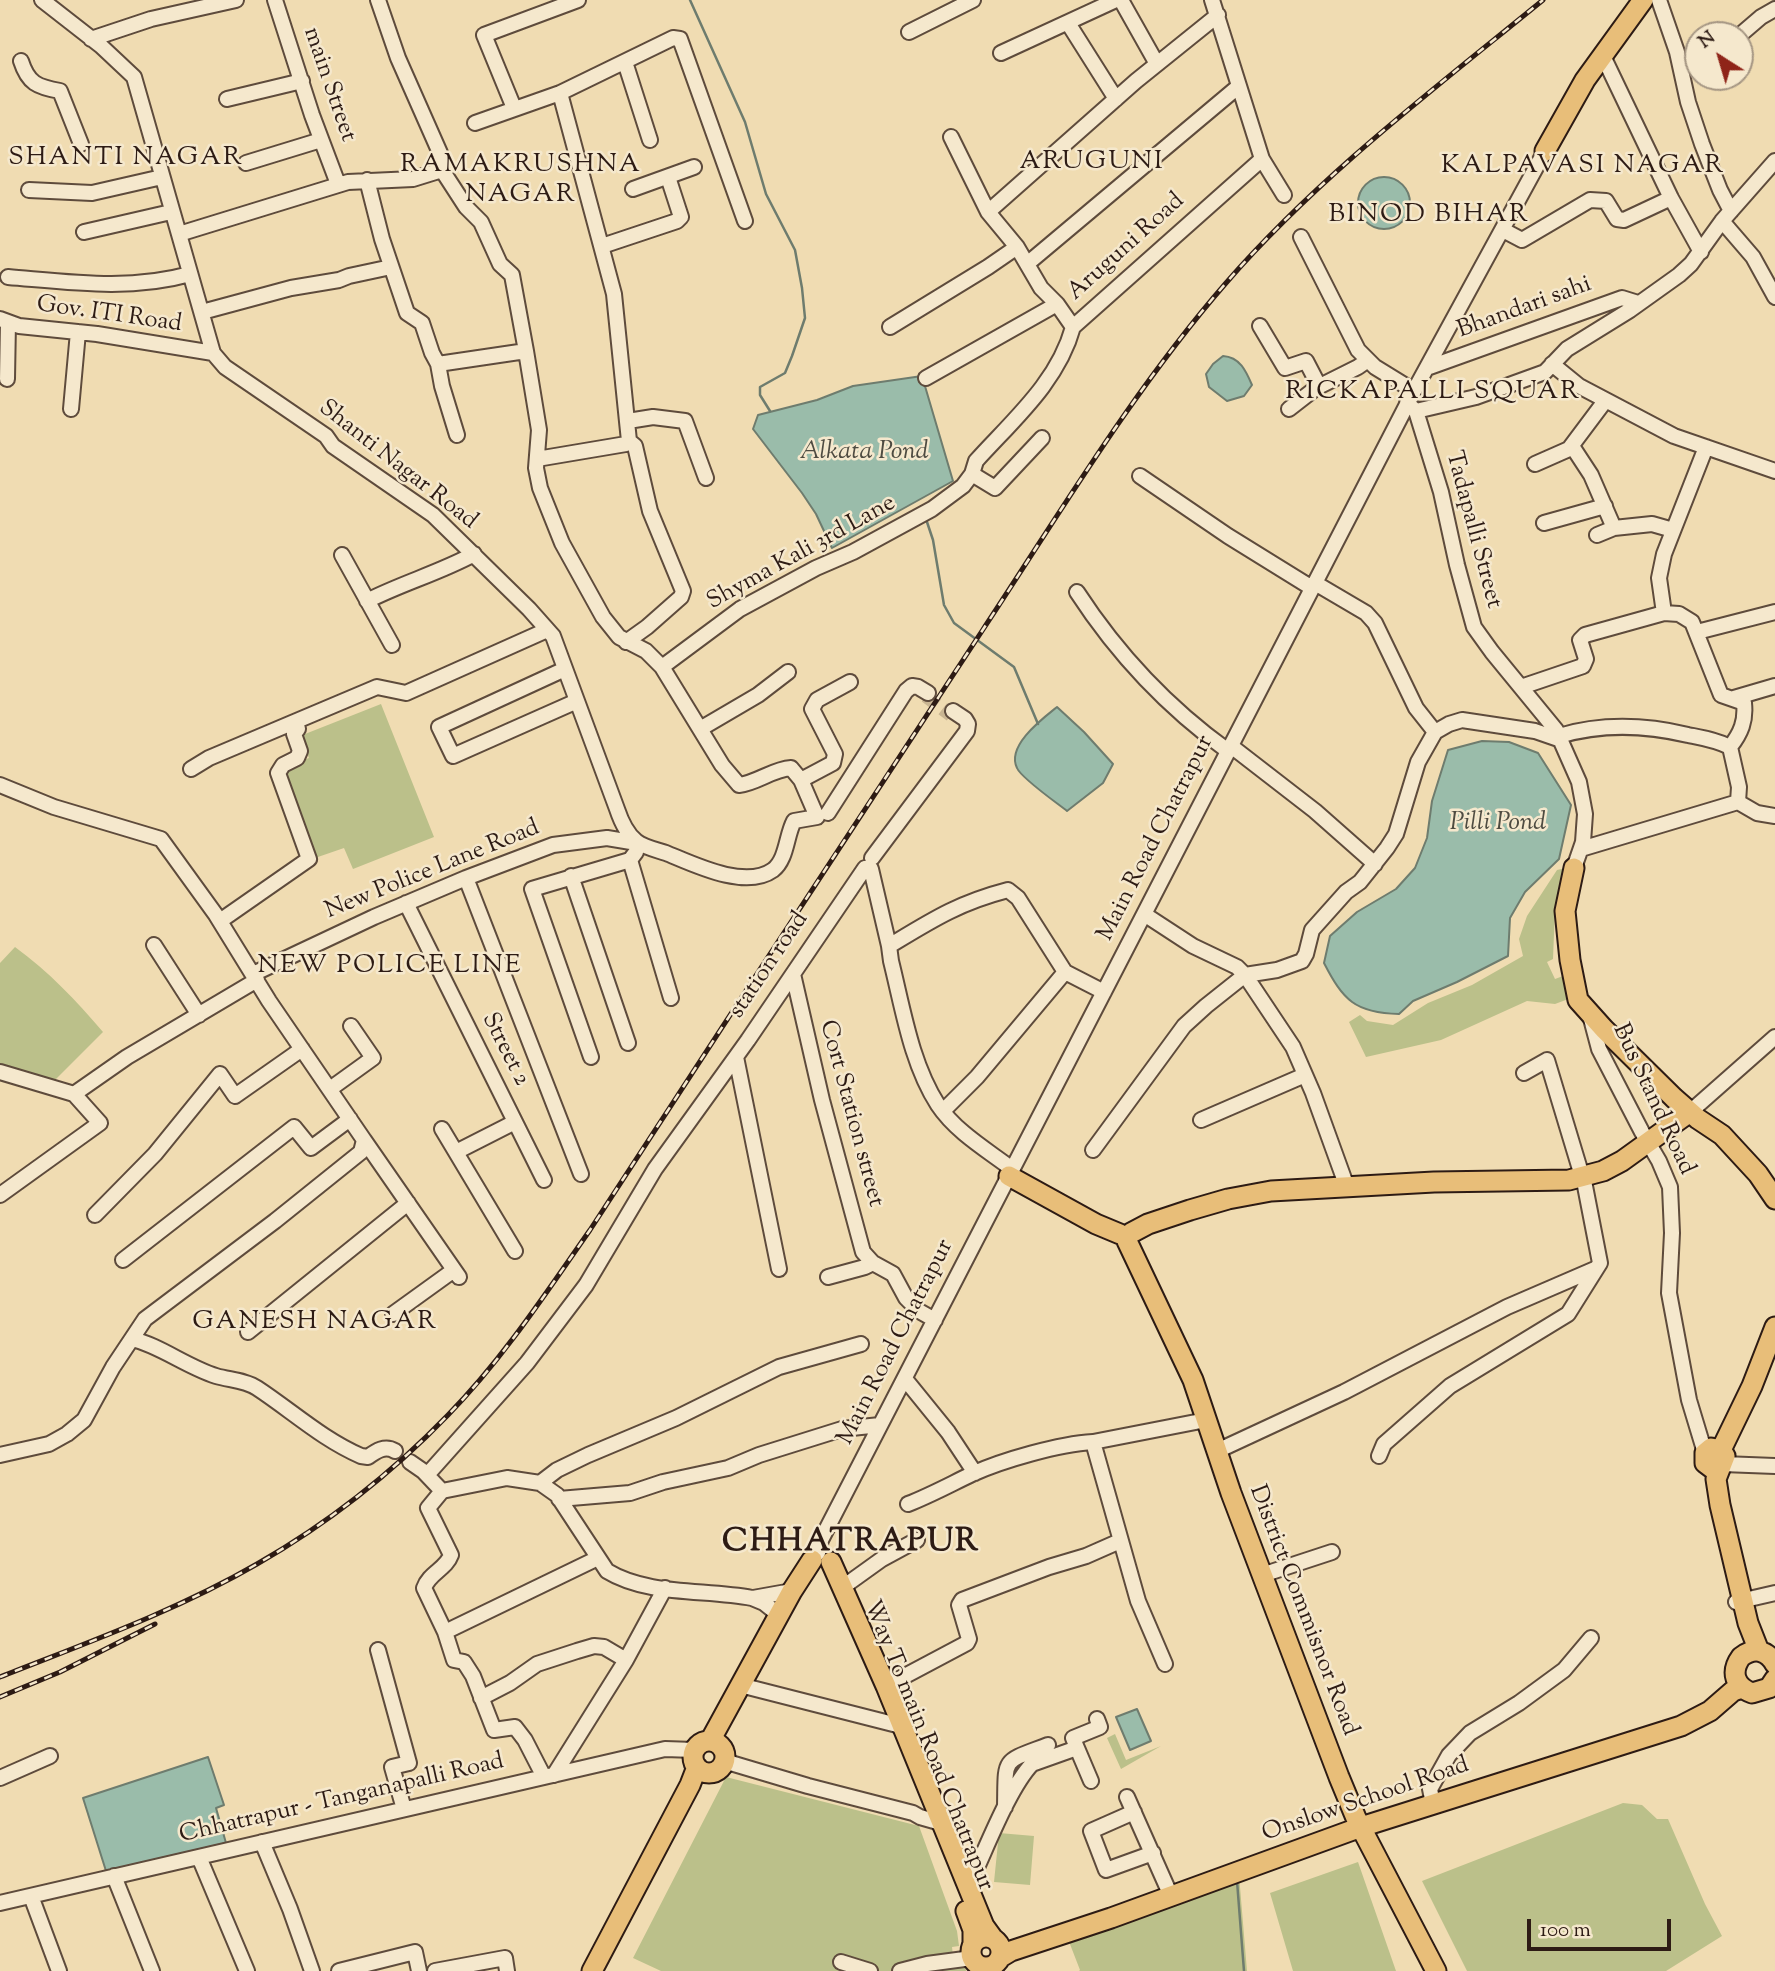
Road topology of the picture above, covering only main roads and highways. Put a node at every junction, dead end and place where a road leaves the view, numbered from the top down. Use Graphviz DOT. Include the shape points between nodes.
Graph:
graph roads {
  1 [pos="1643,0"];
  2 [pos="1545,151"];
  3 [pos="1574,868"];
  4 [pos="1690,1112"];
  5 [pos="1011,1173"];
  6 [pos="1775,1199"];
  7 [pos="1126,1236"];
  8 [pos="1775,1327"];
  9 [pos="821,1562"];
  10 [pos="1752,1652"];
  11 [pos="1775,1664"];
  12 [pos="1738,1681"];
  13 [pos="744,1686"];
  14 [pos="1771,1688"];
  15 [pos="897,1725"];
  16 [pos="710,1758"];
  17 [pos="931,1815"];
  18 [pos="1358,1823"];
  19 [pos="985,1957"];
  20 [pos="592,1971"];
  21 [pos="600,1971"];
  22 [pos="1436,1971"];
  1 -- 2 [label="main road" via="1585,80"];
  3 -- 4 [label="main road" via="1565,911 1578,1000"];
  4 -- 6 [label="main road" via="1722,1135"];
  4 -- 7 [label="main road" via="1622,1161 1582,1177 1271,1191 1147,1224"];
  5 -- 7 [label="main road"];
  7 -- 18 [label="main road, District Commisnor Road" via="1193,1380 1231,1493"];
  8 -- 10 [label="main road" via="1715,1460 1720,1505"];
  9 -- 13 [label="main road"];
  9 -- 13 [label="main road" via="792,1591"];
  9 -- 15 [label="main road, Way To main Road Chatrapur"];
  9 -- 15 [label="main road, Way To main Road Chatrapur" via="843,1587 886,1686"];
  10 -- 11 [label="main road" via="1766,1653"];
  10 -- 12 [label="main road, Onslow School Road" via="1737,1662"];
  12 -- 14 [label="main road" via="1752,1693"];
  12 -- 18 [label="main road, Onslow School Road" via="1676,1716"];
  13 -- 16 [label="main road"];
  15 -- 17 [label="main road, Way To main Road Chatrapur"];
  16 -- 20 [label="main road"];
  16 -- 21 [label="main road"];
  17 -- 19 [label="main road, Way To main Road Chatrapur"];
  17 -- 19 [label="main road" via="984,1926"];
  18 -- 19 [label="main road, Onslow School Road" via="1169,1892 1009,1942"];
  18 -- 22 [label="main road, District Commisnor Road"];
}
